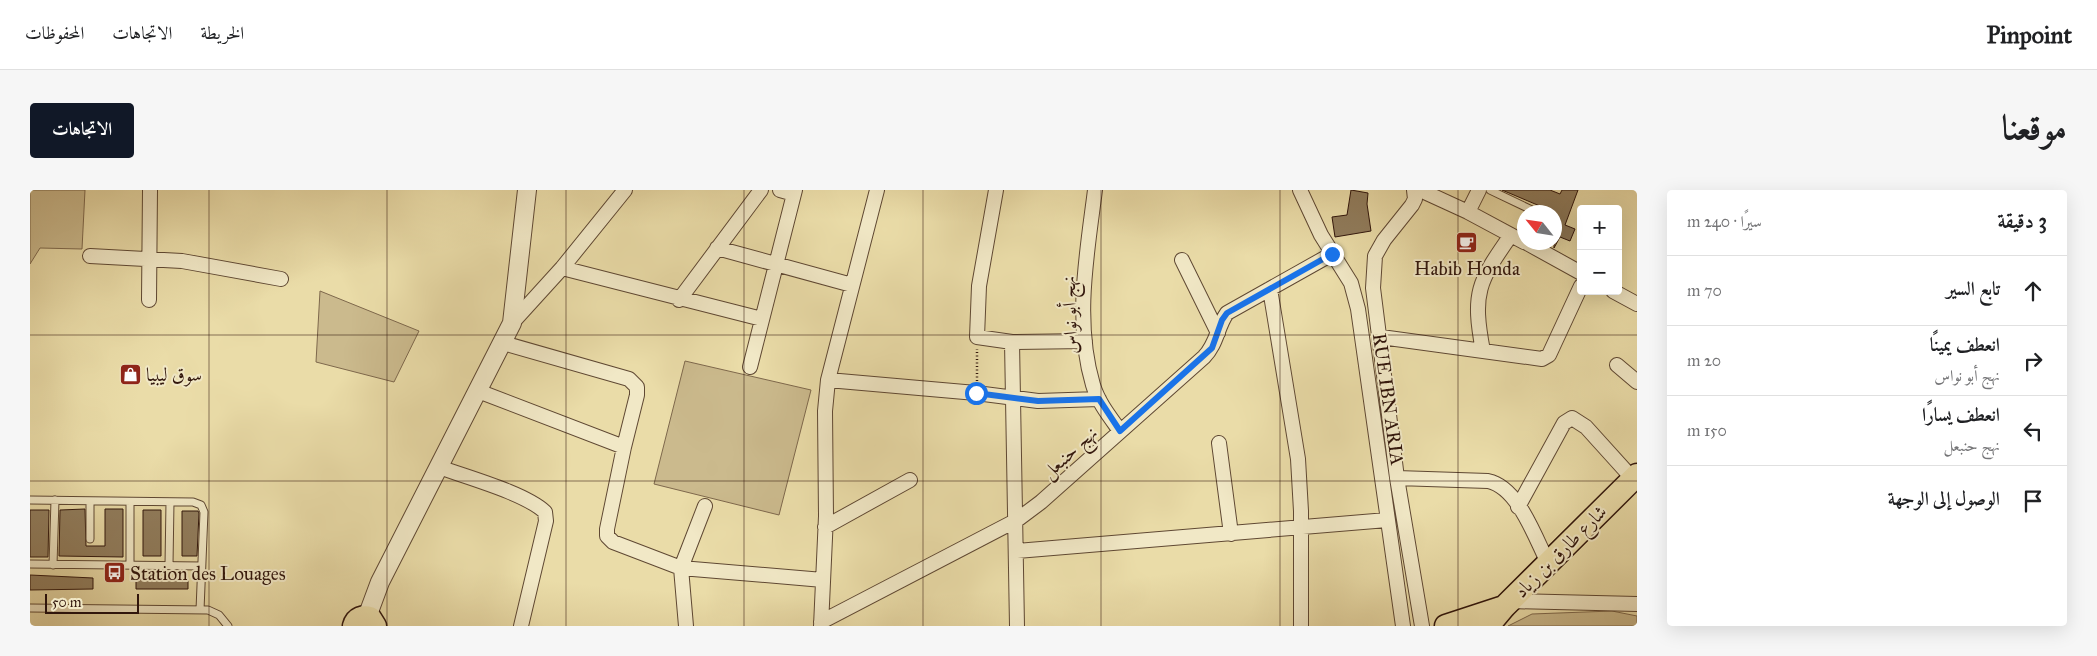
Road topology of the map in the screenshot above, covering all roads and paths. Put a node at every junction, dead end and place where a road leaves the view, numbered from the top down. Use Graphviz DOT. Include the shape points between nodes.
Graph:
graph roads {
  1 [pos="150,190"];
  2 [pos="527,190"];
  3 [pos="625,190"];
  4 [pos="761,190"];
  5 [pos="780,190"];
  6 [pos="877,190"];
  7 [pos="996,190"];
  8 [pos="1095,190"];
  9 [pos="1300,190"];
  10 [pos="1414,190"];
  11 [pos="1420,190"];
  12 [pos="1479,190"];
  13 [pos="1490,190"];
  14 [pos="794,192"];
  15 [pos="1499,192"];
  16 [pos="1526,205"];
  17 [pos="1468,212"];
  18 [pos="1512,235"];
  19 [pos="1517,238"];
  20 [pos="717,248"];
  21 [pos="1539,250"];
  22 [pos="1332,254"];
  23 [pos="90,256"];
  24 [pos="150,259"];
  25 [pos="1182,260"];
  26 [pos="776,263"];
  27 [pos="562,268"];
  28 [pos="1577,271"];
  29 [pos="281,279"];
  30 [pos="852,285"];
  31 [pos="1270,289"];
  32 [pos="1577,294"];
  33 [pos="1620,295"];
  34 [pos="149,300"];
  35 [pos="680,300"];
  36 [pos="1637,304"];
  37 [pos="762,319"];
  38 [pos="512,322"];
  39 [pos="1218,334"];
  40 [pos="977,337"];
  41 [pos="1381,337"];
  42 [pos="1085,341"];
  43 [pos="1012,342"];
  44 [pos="503,343"];
  45 [pos="1483,351"];
  46 [pos="1618,365"];
  47 [pos="750,367"];
  48 [pos="828,380"];
  49 [pos="1637,382"];
  50 [pos="478,391"];
  51 [pos="976,393"];
  52 [pos="1014,397"];
  53 [pos="1099,399"];
  54 [pos="1120,431"];
  55 [pos="1219,443"];
  56 [pos="624,447"];
  57 [pos="439,467"];
  58 [pos="1635,477"];
  59 [pos="1397,478"];
  60 [pos="910,480"];
  61 [pos="30,500"];
  62 [pos="55,500"];
  63 [pos="90,501"];
  64 [pos="130,502"];
  65 [pos="170,502"];
  66 [pos="705,506"];
  67 [pos="1518,506"];
  68 [pos="1017,520"];
  69 [pos="1387,520"];
  70 [pos="825,527"];
  71 [pos="1300,528"];
  72 [pos="1231,534"];
  73 [pos="90,539"];
  74 [pos="1017,551"];
  75 [pos="1548,563"];
  76 [pos="30,564"];
  77 [pos="53,565"];
  78 [pos="130,565"];
  79 [pos="169,565"];
  80 [pos="201,566"];
  81 [pos="681,568"];
  82 [pos="823,580"];
  83 [pos="1507,604"];
  84 [pos="1637,604"];
  85 [pos="30,608"];
  86 [pos="200,610"];
  87 [pos="362,623"];
  88 [pos="821,624"];
  89 [pos="228,626"];
  90 [pos="394,626"];
  91 [pos="521,626"];
  92 [pos="686,626"];
  93 [pos="1017,626"];
  94 [pos="1301,626"];
  95 [pos="1403,626"];
  96 [pos="1422,626"];
  97 [pos="1446,626"];
  98 [pos="1488,626"];
  1 -- 24 [label="street"];
  2 -- 38 [label="street"];
  3 -- 27 [label="street"];
  4 -- 20 [label="street"];
  5 -- 14 [label="street"];
  6 -- 30 [label="street"];
  7 -- 40 [label="street" via="979,286"];
  8 -- 42 [label="street, نهج أبو نواس" via="1084,274"];
  9 -- 22 [label="street, RUE IBN ARIA"];
  10 -- 41 [label="street, RUE IBN ARIA" via="1412,205 1384,240 1376,256 1373,288"];
  11 -- 17 [label="street"];
  12 -- 17 [label="street"];
  13 -- 15 [label="lane"];
  14 -- 26 [label="street"];
  15 -- 16 [label="lane"];
  17 -- 18 [label="street"];
  18 -- 19 [label="street"];
  18 -- 45 [label="street" via="1481,285 1478,309"];
  20 -- 26 [label="street"];
  20 -- 35 [label="street"];
  21 -- 28 [label="street"];
  22 -- 31 [label="street, نهج حنبعل"];
  22 -- 69 [label="street, RUE IBN ARIA" via="1351,283 1358,309"];
  23 -- 24 [label="street"];
  24 -- 29 [label="street" via="205,264"];
  24 -- 34 [label="street"];
  25 -- 39 [label="street"];
  26 -- 30 [label="street"];
  26 -- 37 [label="street"];
  27 -- 35 [label="street"];
  27 -- 38 [label="street"];
  30 -- 48 [label="street"];
  31 -- 39 [label="street, نهج حنبعل" via="1227,313"];
  31 -- 71 [label="street" via="1298,459"];
  32 -- 45 [label="street" via="1546,358"];
  33 -- 36 [label="street"];
  35 -- 37 [label="street"];
  37 -- 47 [label="street"];
  38 -- 44 [label="street"];
  39 -- 54 [label="street, نهج حنبعل" via="1204,357"];
  40 -- 43 [label="street"];
  40 -- 51 [label="path"];
  41 -- 45 [label="street"];
  41 -- 59 [label="street, RUE IBN ARIA"];
  42 -- 43 [label="street"];
  42 -- 53 [label="street, نهج أبو نواس" via="1093,385"];
  43 -- 52 [label="street"];
  44 -- 50 [label="street"];
  44 -- 56 [label="street" via="633,381 637,395"];
  46 -- 49 [label="street"];
  48 -- 51 [label="street"];
  48 -- 70 [label="street"];
  50 -- 56 [label="street"];
  50 -- 57 [label="street"];
  51 -- 52 [label="street"];
  52 -- 53 [label="street" via="1038,401"];
  52 -- 68 [label="street"];
  53 -- 54 [label="street, نهج أبو نواس"];
  54 -- 68 [label="street, نهج حنبعل"];
  55 -- 72 [label="street"];
  56 -- 81 [label="street" via="607,536 617,544"];
  57 -- 87 [label="street"];
  57 -- 91 [label="street" via="536,505 544,512 546,521"];
  58 -- 67 [label="street" via="1586,427 1572,418 1559,431"];
  58 -- 75 [label="main road, شارع طارق بن زياد"];
  59 -- 67 [label="street" via="1494,482 1506,489"];
  59 -- 96 [label="street, RUE IBN ARIA"];
  60 -- 70 [label="street"];
  61 -- 62 [label="lane"];
  62 -- 63 [label="lane"];
  62 -- 77 [label="lane"];
  63 -- 64 [label="lane"];
  63 -- 73 [label="lane"];
  64 -- 65 [label="lane"];
  64 -- 78 [label="lane"];
  65 -- 79 [label="lane"];
  65 -- 80 [label="lane" via="193,502 203,508"];
  66 -- 81 [label="street"];
  67 -- 75 [label="street"];
  68 -- 74 [label="street"];
  68 -- 88 [label="street, نهج حنبعل"];
  69 -- 71 [label="street"];
  69 -- 95 [label="street, RUE IBN ARIA"];
  70 -- 82 [label="street"];
  71 -- 72 [label="street"];
  71 -- 94 [label="street"];
  72 -- 74 [label="street"];
  74 -- 93 [label="street"];
  75 -- 83 [label="main road, شارع طارق بن زياد"];
  76 -- 77 [label="lane"];
  77 -- 78 [label="lane"];
  78 -- 79 [label="lane"];
  79 -- 80 [label="lane"];
  80 -- 86 [label="lane"];
  81 -- 82 [label="street"];
  81 -- 92 [label="street"];
  82 -- 88 [label="street"];
  83 -- 84 [label="street"];
  83 -- 97 [label="main road, شارع طارق بن زياد"];
  83 -- 98 [label="main road, شارع طارق بن زياد"];
  85 -- 86 [label="lane"];
  86 -- 89 [label="lane" via="214,611"];
  87 -- 90 [label="main road"];
}
